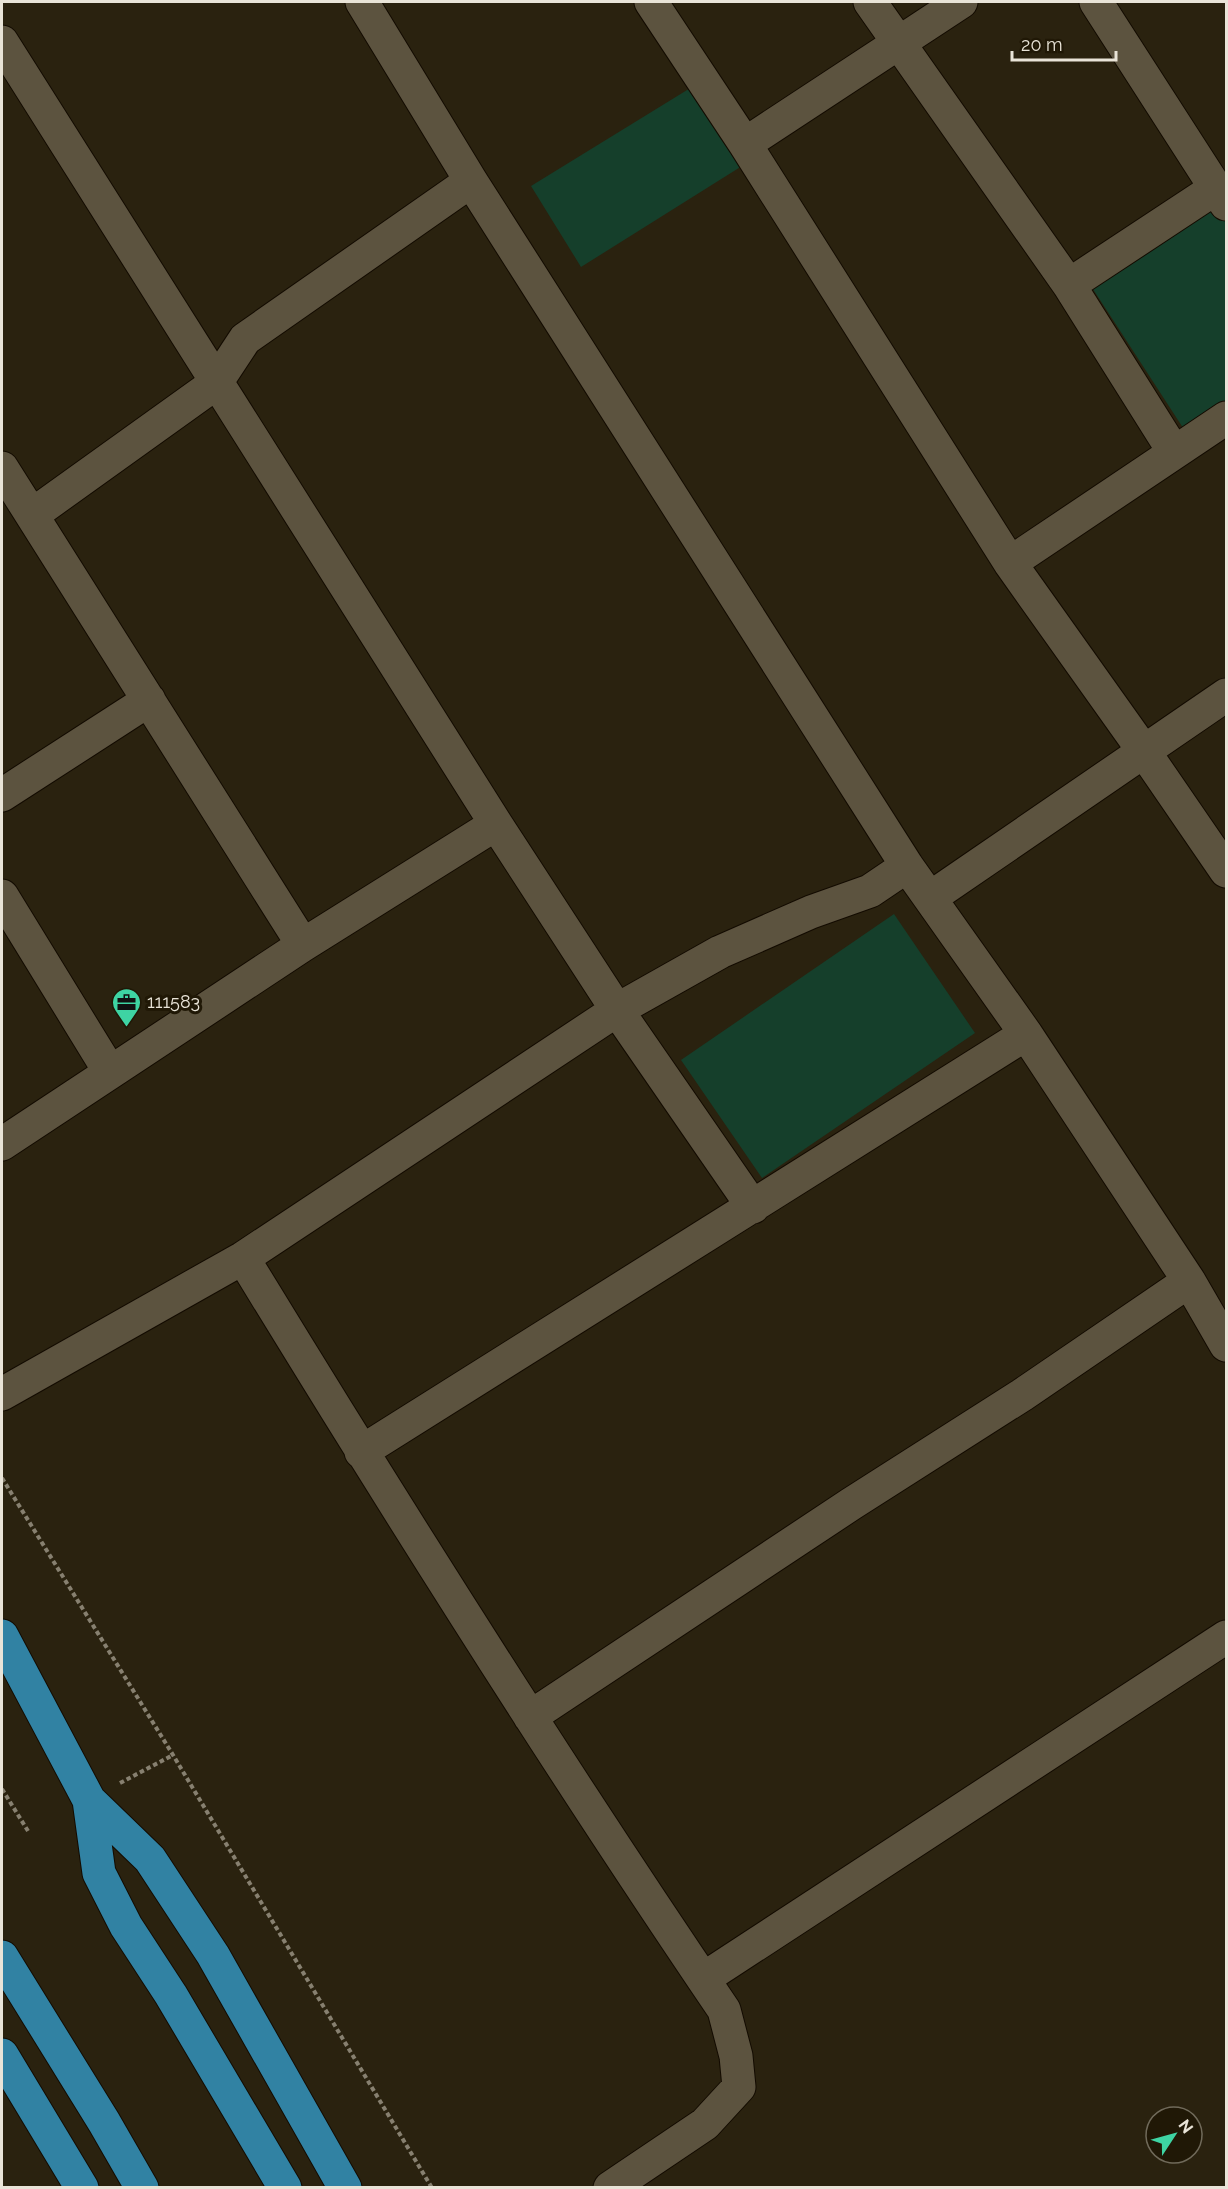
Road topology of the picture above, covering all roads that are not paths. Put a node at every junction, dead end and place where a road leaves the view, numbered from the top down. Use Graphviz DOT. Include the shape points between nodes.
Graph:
graph roads {
  1 [pos="362,2"];
  2 [pos="651,2"];
  3 [pos="870,2"];
  4 [pos="961,2"];
  5 [pos="1096,2"];
  6 [pos="2,42"];
  7 [pos="898,43"];
  8 [pos="745,144"];
  9 [pos="471,181"];
  10 [pos="1221,196"];
  11 [pos="1069,285"];
  12 [pos="216,383"];
  13 [pos="1227,418"];
  14 [pos="1174,452"];
  15 [pos="2,468"];
  16 [pos="32,515"];
  17 [pos="1010,562"];
  18 [pos="1227,695"];
  19 [pos="149,700"];
  20 [pos="1143,750"];
  21 [pos="2,795"];
  22 [pos="496,824"];
  23 [pos="908,866"];
  24 [pos="1227,871"];
  25 [pos="2,896"];
  26 [pos="930,898"];
  27 [pos="303,945"];
  28 [pos="617,1010"];
  29 [pos="1026,1034"];
  30 [pos="110,1072"];
  31 [pos="2,1144"];
  32 [pos="753,1207"];
  33 [pos="243,1258"];
  34 [pos="1190,1281"];
  35 [pos="1227,1345"];
  36 [pos="2,1394"];
  37 [pos="361,1452"];
  38 [pos="2,1636"];
  39 [pos="1227,1637"];
  40 [pos="530,1717"];
  41 [pos="88,1800"];
  42 [pos="2,1957"];
  43 [pos="703,1979"];
  44 [pos="2,2055"];
  45 [pos="82,2187"];
  46 [pos="142,2187"];
  47 [pos="285,2187"];
  48 [pos="345,2187"];
  49 [pos="610,2187"];
  1 -- 9 [label="street"];
  2 -- 8 [label="street"];
  3 -- 7 [label="street"];
  4 -- 7 [label="street"];
  5 -- 10 [label="street"];
  6 -- 12 [label="street"];
  7 -- 8 [label="street"];
  7 -- 11 [label="street"];
  8 -- 17 [label="street"];
  9 -- 12 [label="street" via="246,339"];
  9 -- 23 [label="street"];
  10 -- 11 [label="street"];
  11 -- 14 [label="street"];
  12 -- 16 [label="street"];
  12 -- 22 [label="street"];
  13 -- 14 [label="street"];
  14 -- 17 [label="street"];
  15 -- 16 [label="street"];
  16 -- 19 [label="street"];
  17 -- 20 [label="street"];
  18 -- 20 [label="street"];
  19 -- 21 [label="street"];
  19 -- 27 [label="street"];
  20 -- 24 [label="street"];
  20 -- 26 [label="street"];
  22 -- 27 [label="street"];
  22 -- 28 [label="street"];
  23 -- 26 [label="street"];
  23 -- 28 [label="street" via="870,891 720,952"];
  25 -- 30 [label="street"];
  26 -- 29 [label="street"];
  27 -- 30 [label="street"];
  28 -- 32 [label="street"];
  28 -- 33 [label="street"];
  29 -- 32 [label="street"];
  29 -- 34 [label="street"];
  30 -- 31 [label="street"];
  32 -- 37 [label="street"];
  33 -- 36 [label="street"];
  33 -- 37 [label="street"];
  34 -- 35 [label="street"];
  34 -- 40 [label="street"];
  37 -- 40 [label="street"];
  38 -- 41 [label="highway"];
  39 -- 43 [label="street"];
  40 -- 43 [label="street"];
  41 -- 47 [label="highway" via="99,1873 126,1926"];
  41 -- 48 [label="highway" via="150,1859 213,1955"];
  42 -- 46 [label="highway"];
  43 -- 49 [label="street" via="724,2010 739,2087 705,2124"];
  44 -- 45 [label="highway"];
}
